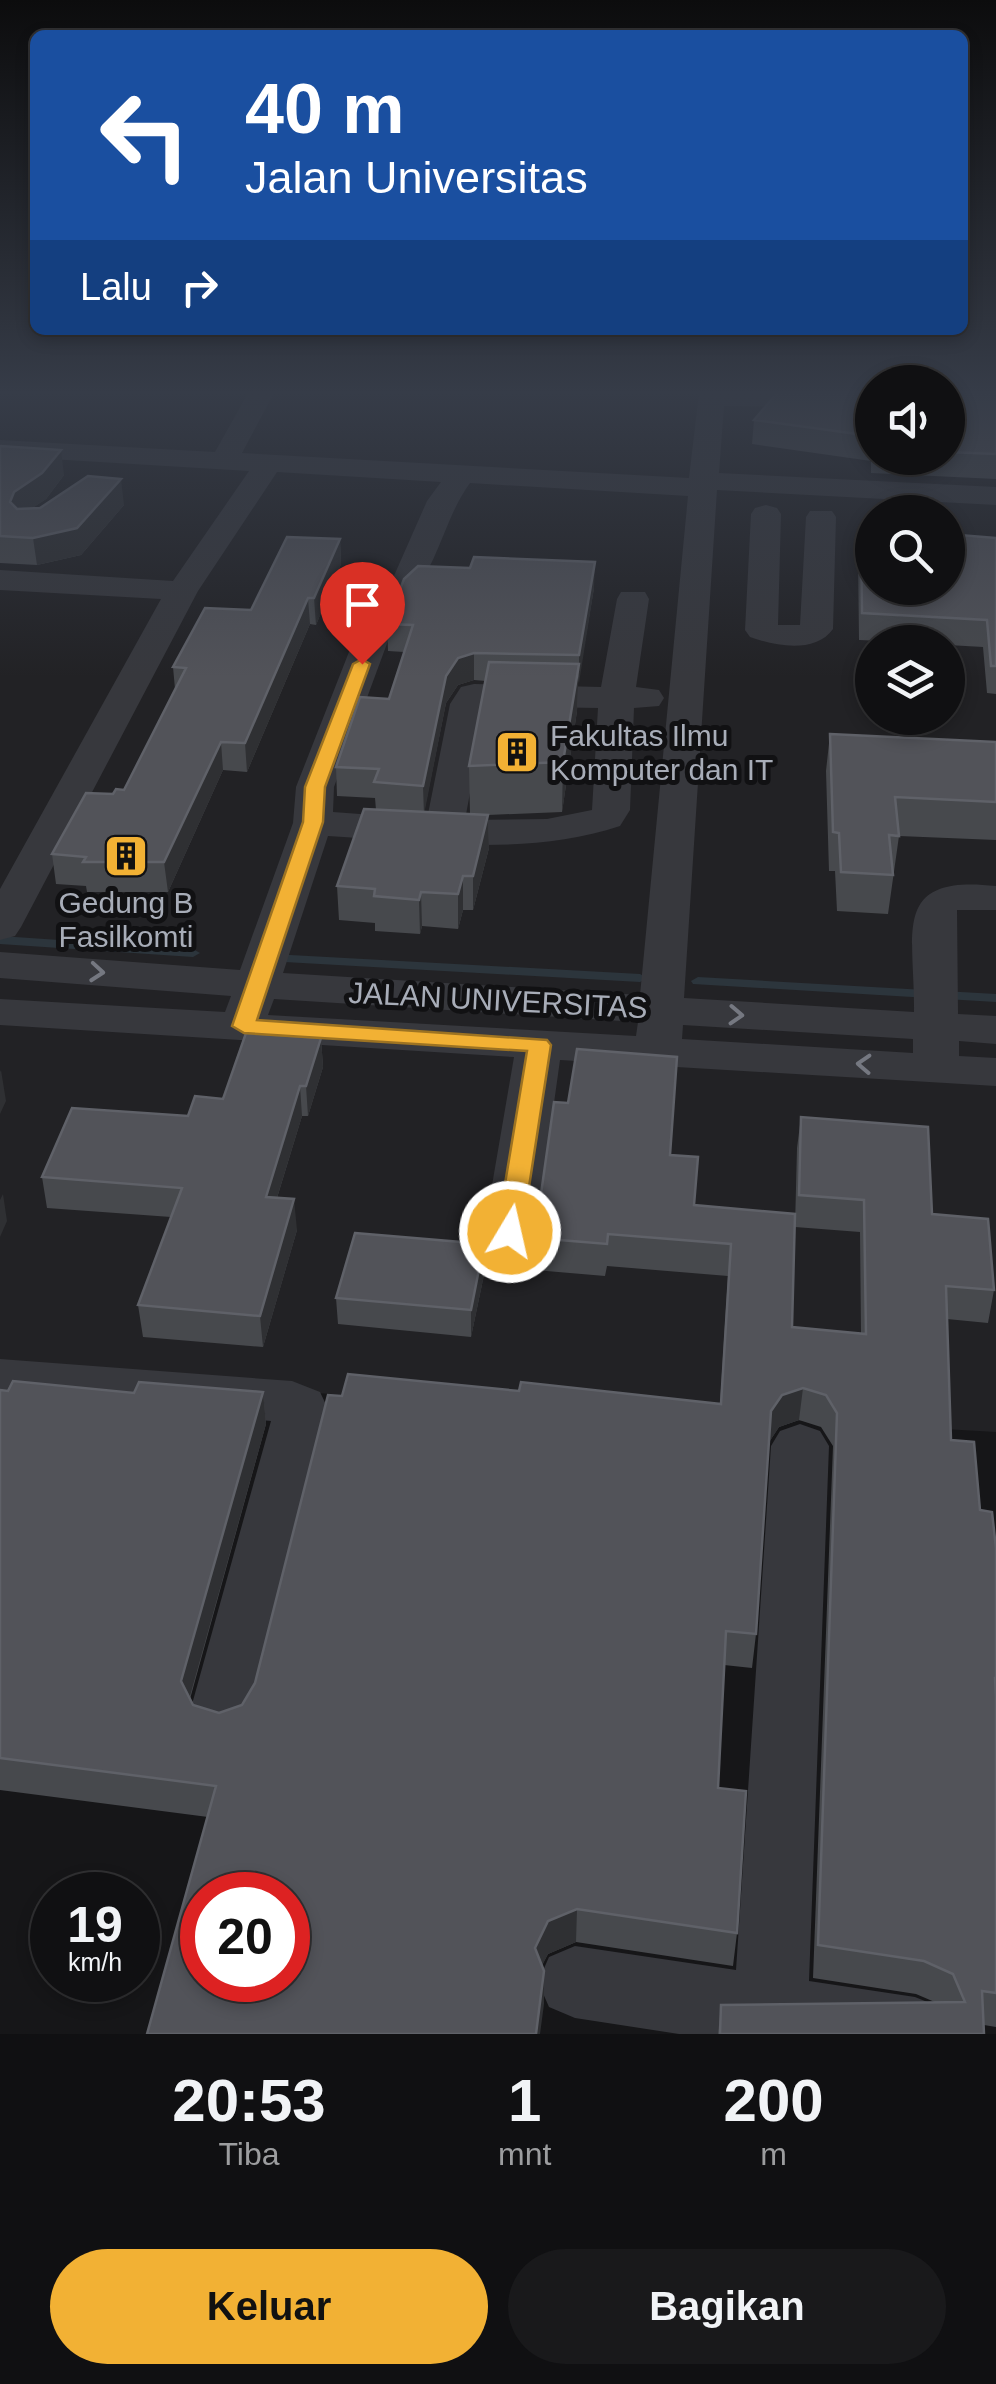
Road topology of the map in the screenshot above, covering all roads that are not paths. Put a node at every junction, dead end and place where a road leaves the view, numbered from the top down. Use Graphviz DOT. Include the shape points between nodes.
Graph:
graph roads {
  1 [pos="253,488"];
  2 [pos="452,488"];
  3 [pos="658,488"];
  4 [pos="698,488"];
  5 [pos="698,491"];
  6 [pos="996,496"];
  7 [pos="965,498"];
  8 [pos="855,500"];
  9 [pos="766,514"];
  10 [pos="821,517"];
  11 [pos="855,519"];
  12 [pos="0,580"];
  13 [pos="182,591"];
  14 [pos="634,599"];
  15 [pos="618,696"];
  16 [pos="684,700"];
  17 [pos="313,822"];
  18 [pos="444,830"];
  19 [pos="996,898"];
  20 [pos="0,926"];
  21 [pos="0,964"];
  22 [pos="249,1006"];
  23 [pos="0,1012"];
  24 [pos="338,1012"];
  25 [pos="935,1020"];
  26 [pos="996,1030"];
  27 [pos="660,1031"];
  28 [pos="539,1045"];
  29 [pos="996,1072"];
  30 [pos="510,1232"];
  31 [pos="0,1379"];
  32 [pos="800,1446"];
  33 [pos="222,1715"];
  34 [pos="575,1982"];
  35 [pos="771,2012"];
  36 [pos="915,2034"];
  1 -- 13 [label="street"];
  2 -- 17 [label="street" via="373,634 315,787"];
  3 -- 5 [label="street"];
  4 -- 5 [label="street"];
  5 -- 8 [label="street"];
  5 -- 9 [label="street"];
  5 -- 16 [label="street"];
  6 -- 7 [label="street"];
  9 -- 10 [label="street"];
  9 -- 10 [label="street" via="760,624 774,635 816,629"];
  10 -- 11 [label="street"];
  12 -- 13 [label="street"];
  13 -- 20 [label="street"];
  14 -- 15 [label="street"];
  15 -- 16 [label="street"];
  15 -- 18 [label="street" via="470,698"];
  15 -- 18 [label="street" via="606,818 568,829"];
  16 -- 27 [label="street"];
  17 -- 18 [label="street"];
  17 -- 22 [label="street"];
  19 -- 25 [label="street" via="960,895 936,907"];
  21 -- 22 [label="street, JALAN UNIVERSITAS, one-way"];
  22 -- 23 [label="street, JALAN UNIVERSITAS"];
  22 -- 24 [label="street, JALAN UNIVERSITAS"];
  24 -- 27 [label="street, JALAN UNIVERSITAS"];
  24 -- 28 [label="street, JALAN UNIVERSITAS"];
  25 -- 26 [label="street, JALAN UNIVERSITAS"];
  25 -- 27 [label="street, JALAN UNIVERSITAS"];
  25 -- 29 [label="street, JALAN UNIVERSITAS"];
  27 -- 28 [label="street, JALAN UNIVERSITAS"];
  28 -- 30 [label="street"];
  31 -- 33 [label="street" via="300,1406"];
  32 -- 35 [label="street"];
  34 -- 35 [label="street"];
  35 -- 36 [label="street"];
}
